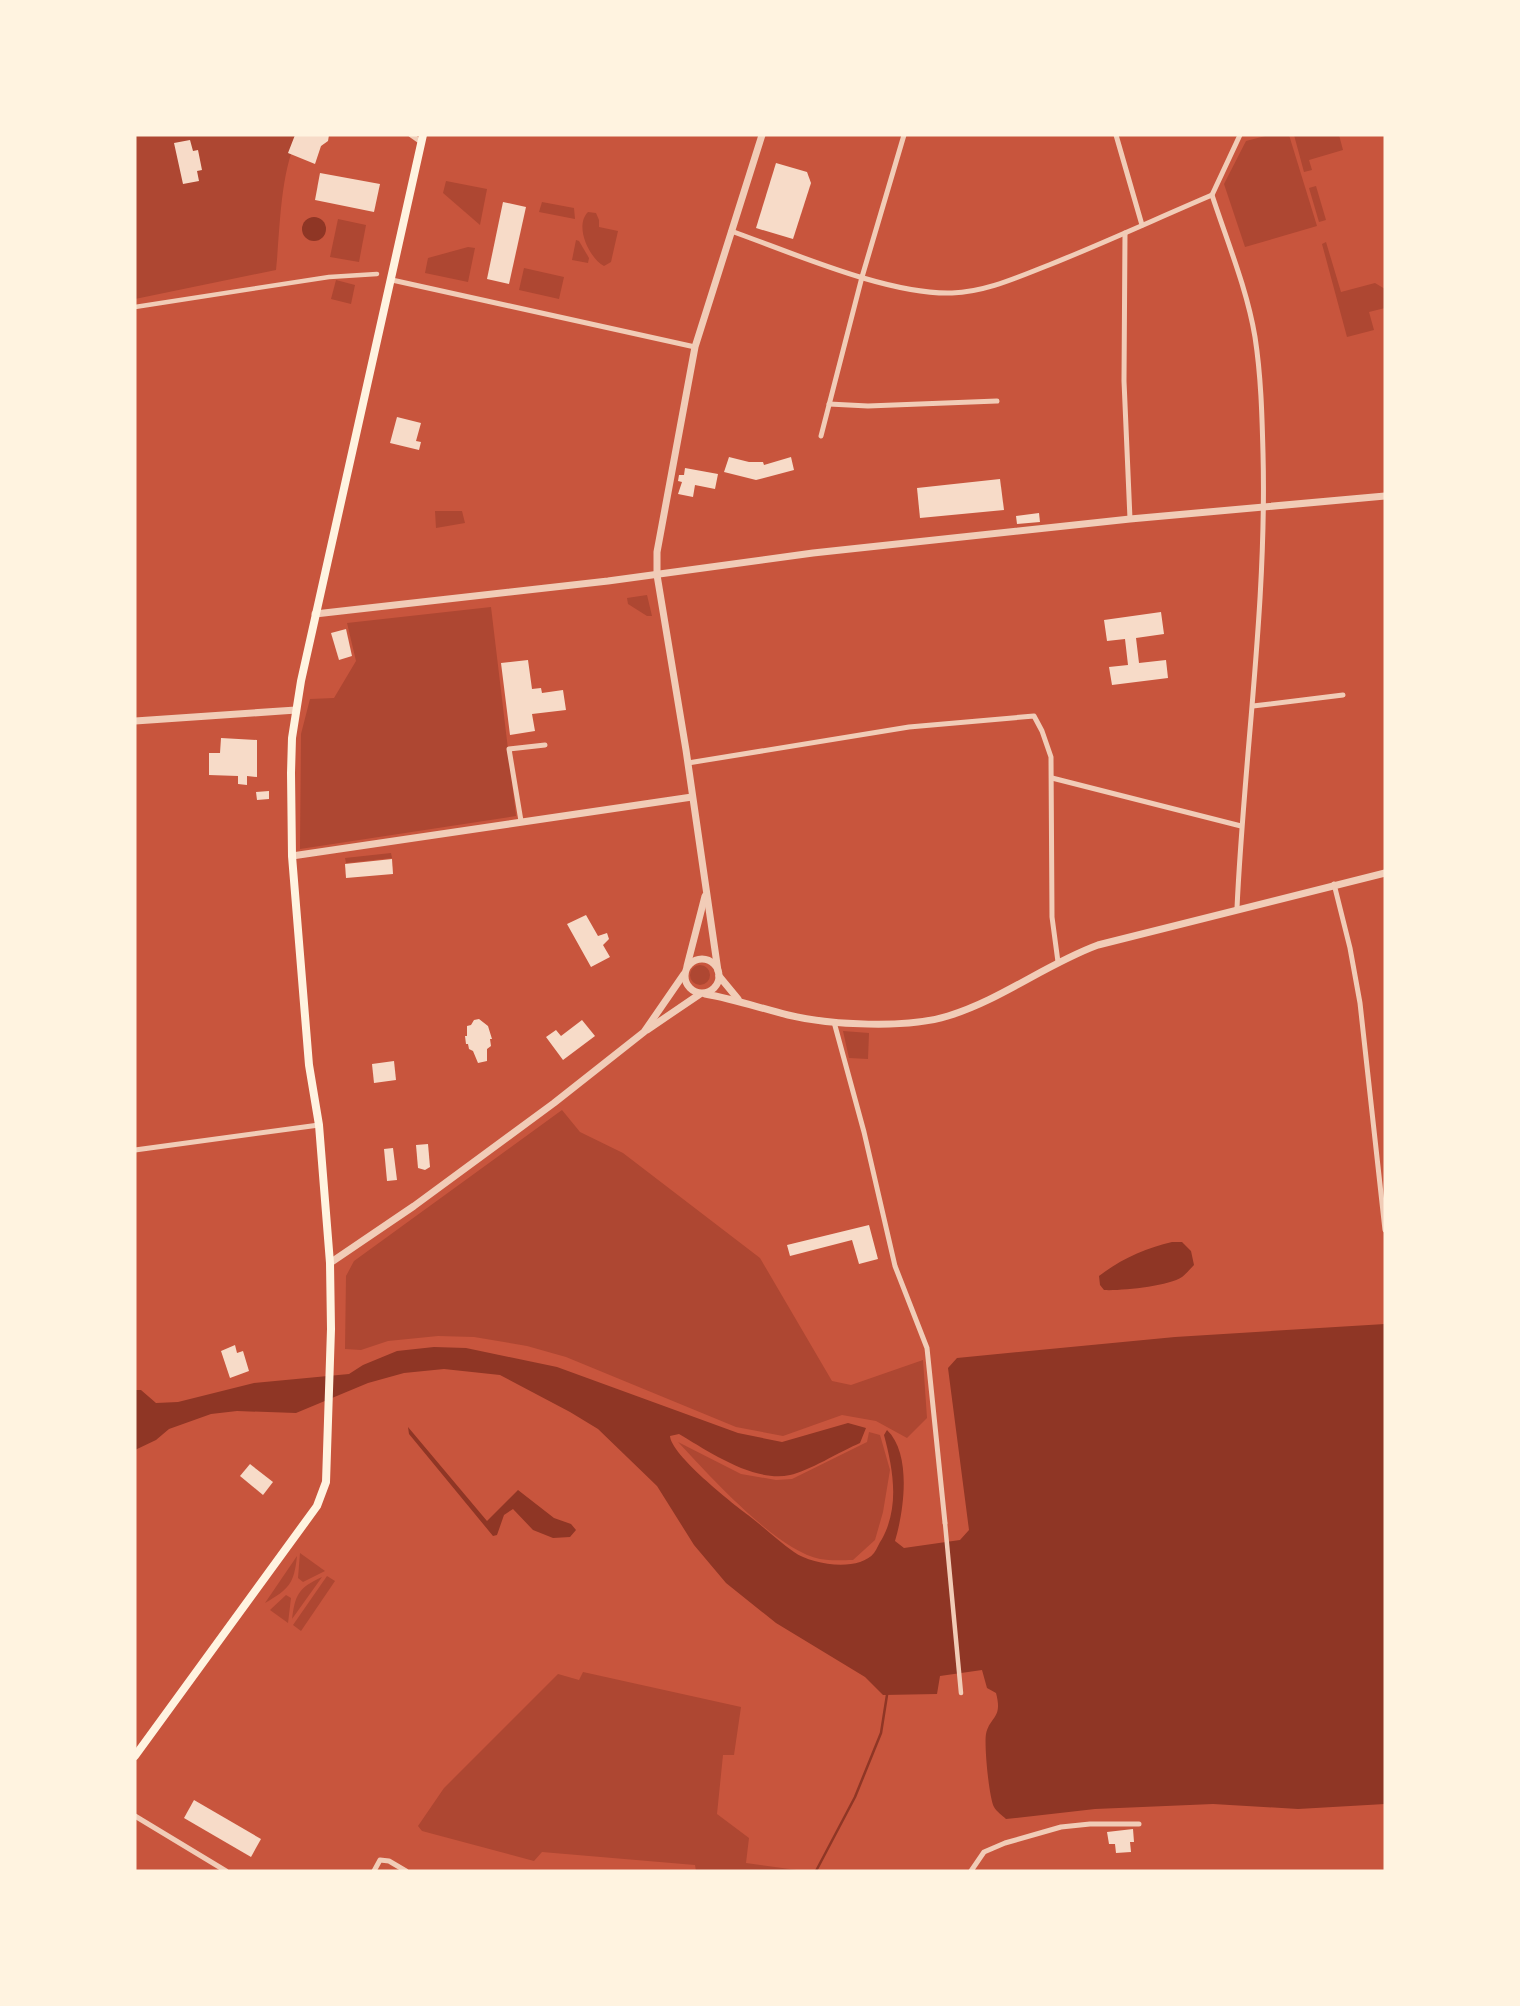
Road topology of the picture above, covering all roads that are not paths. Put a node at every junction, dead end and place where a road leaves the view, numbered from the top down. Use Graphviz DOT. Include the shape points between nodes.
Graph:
graph roads {
  1 [pos="411,135"];
  2 [pos="762,135"];
  3 [pos="904,135"];
  4 [pos="1116,135"];
  5 [pos="1240,135"];
  6 [pos="422,138"];
  7 [pos="1212,195"];
  8 [pos="1142,225"];
  9 [pos="731,231"];
  10 [pos="1125,233"];
  11 [pos="377,274"];
  12 [pos="862,277"];
  13 [pos="392,281"];
  14 [pos="135,307"];
  15 [pos="695,347"];
  16 [pos="997,401"];
  17 [pos="829,404"];
  18 [pos="821,436"];
  19 [pos="1385,496"];
  20 [pos="1265,509"];
  21 [pos="1130,519"];
  22 [pos="657,575"];
  23 [pos="316,614"];
  24 [pos="1343,695"];
  25 [pos="1253,706"];
  26 [pos="296,710"];
  27 [pos="135,721"];
  28 [pos="545,745"];
  29 [pos="688,763"];
  30 [pos="1052,778"];
  31 [pos="692,797"];
  32 [pos="521,821"];
  33 [pos="1241,826"];
  34 [pos="292,856"];
  35 [pos="1385,873"];
  36 [pos="1334,884"];
  37 [pos="706,892"];
  38 [pos="1237,908"];
  39 [pos="1058,962"];
  40 [pos="685,972"];
  41 [pos="719,974"];
  42 [pos="703,994"];
  43 [pos="738,1000"];
  44 [pos="834,1022"];
  45 [pos="644,1032"];
  46 [pos="319,1125"];
  47 [pos="135,1150"];
  48 [pos="1385,1230"];
  49 [pos="330,1263"];
  50 [pos="945,1523"];
  51 [pos="961,1693"];
  52 [pos="135,1756"];
  53 [pos="135,1816"];
  54 [pos="1139,1824"];
  55 [pos="226,1871"];
  56 [pos="374,1871"];
  57 [pos="406,1871"];
  58 [pos="971,1871"];
  1 -- 6 [label="street"];
  2 -- 9 [label="street"];
  3 -- 12 [label="street"];
  4 -- 8 [label="street"];
  5 -- 7 [label="street"];
  6 -- 13 [label="main road"];
  7 -- 8 [label="street"];
  7 -- 20 [label="street" via="1254,333 1262,383"];
  8 -- 10 [label="street"];
  9 -- 12 [label="street"];
  9 -- 15 [label="street"];
  10 -- 12 [label="street" via="981,290 924,291"];
  10 -- 21 [label="street" via="1124,381"];
  11 -- 14 [label="street" via="329,277"];
  12 -- 17 [label="street"];
  13 -- 15 [label="street"];
  13 -- 23 [label="main road"];
  15 -- 22 [label="street" via="659,539"];
  16 -- 17 [label="street"];
  17 -- 18 [label="street"];
  19 -- 20 [label="street"];
  20 -- 21 [label="street"];
  20 -- 25 [label="street"];
  21 -- 22 [label="street"];
  22 -- 23 [label="street"];
  22 -- 29 [label="street"];
  23 -- 26 [label="main road"];
  24 -- 25 [label="street"];
  25 -- 33 [label="street"];
  26 -- 27 [label="street"];
  26 -- 34 [label="main road"];
  28 -- 32 [label="street" via="509,749"];
  29 -- 30 [label="street" via="909,727 1034,716 1051,757"];
  29 -- 31 [label="street"];
  30 -- 33 [label="street"];
  30 -- 39 [label="street" via="1052,916"];
  31 -- 32 [label="street"];
  31 -- 37 [label="street"];
  32 -- 34 [label="street"];
  33 -- 38 [label="street"];
  34 -- 46 [label="main road" via="309,1065"];
  35 -- 36 [label="street"];
  36 -- 38 [label="street"];
  36 -- 48 [label="street" via="1360,1003"];
  37 -- 40 [label="street"];
  37 -- 41 [label="street"];
  38 -- 39 [label="street" via="1098,944"];
  39 -- 44 [label="street" via="946,1017"];
  40 -- 41 [label="street" via="699,959 711,961"];
  40 -- 42 [label="street" via="690,989"];
  40 -- 45 [label="street"];
  41 -- 42 [label="street" via="715,988"];
  41 -- 43 [label="street"];
  42 -- 43 [label="street"];
  42 -- 45 [label="street"];
  43 -- 44 [label="street" via="787,1015"];
  44 -- 50 [label="street" via="895,1266 927,1348"];
  45 -- 49 [label="street" via="414,1206"];
  46 -- 47 [label="street"];
  46 -- 49 [label="main road"];
  49 -- 52 [label="main road" via="327,1464 317,1506"];
  50 -- 51 [label="street"];
  53 -- 55 [label="street"];
  54 -- 58 [label="street" via="1061,1827 984,1852"];
  56 -- 57 [label="street" via="380,1860"];
}
